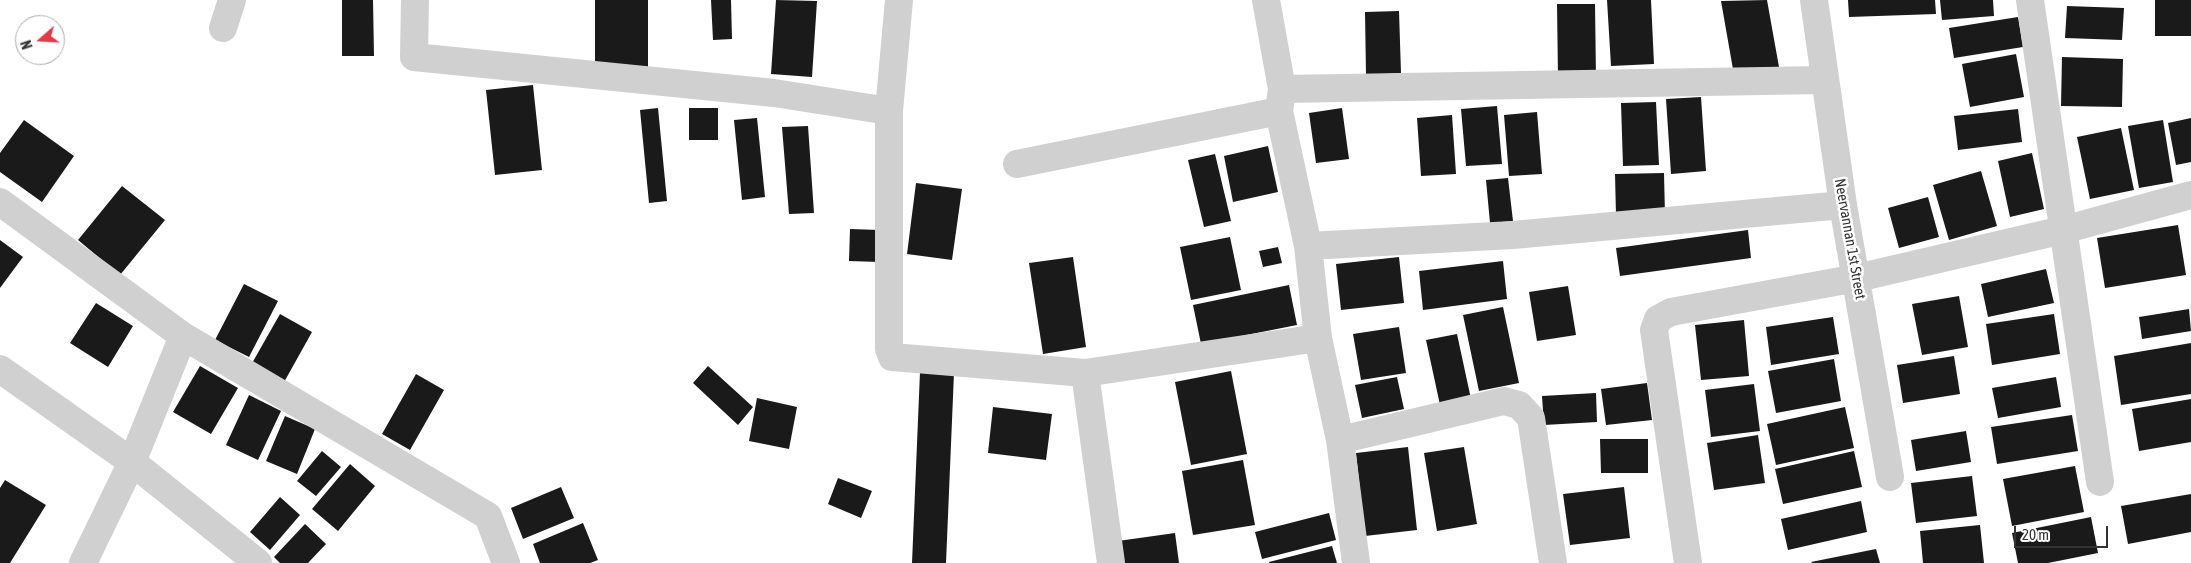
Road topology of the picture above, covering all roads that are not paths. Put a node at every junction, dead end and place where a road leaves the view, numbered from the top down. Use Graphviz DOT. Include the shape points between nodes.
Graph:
graph roads {
  1 [pos="232,0"];
  2 [pos="415,0"];
  3 [pos="899,0"];
  4 [pos="1266,0"];
  5 [pos="1814,0"];
  6 [pos="2030,0"];
  7 [pos="222,28"];
  8 [pos="1824,80"];
  9 [pos="1280,100"];
  10 [pos="889,111"];
  11 [pos="1017,164"];
  12 [pos="2191,195"];
  13 [pos="0,202"];
  14 [pos="1843,205"];
  15 [pos="2063,230"];
  16 [pos="1308,246"];
  17 [pos="1857,278"];
  18 [pos="183,336"];
  19 [pos="1318,338"];
  20 [pos="0,369"];
  21 [pos="1085,373"];
  22 [pos="1340,440"];
  23 [pos="132,462"];
  24 [pos="1890,477"];
  25 [pos="2100,482"];
  26 [pos="84,563"];
  27 [pos="258,563"];
  28 [pos="506,563"];
  29 [pos="1111,563"];
  30 [pos="1356,563"];
  31 [pos="1553,563"];
  32 [pos="1688,563"];
  1 -- 7 [label="street"];
  2 -- 10 [label="street" via="414,57 774,93"];
  3 -- 10 [label="street"];
  4 -- 9 [label="street"];
  5 -- 8 [label="street, Neervannan 1st Street"];
  6 -- 15 [label="street"];
  8 -- 9 [label="street"];
  8 -- 14 [label="street, Neervannan 1st Street"];
  9 -- 11 [label="street"];
  9 -- 16 [label="street"];
  10 -- 21 [label="street" via="889,349 892,357"];
  12 -- 15 [label="street"];
  13 -- 18 [label="street"];
  14 -- 16 [label="street" via="1513,235"];
  14 -- 17 [label="street, Neervannan 1st Street"];
  15 -- 17 [label="street"];
  15 -- 25 [label="street"];
  16 -- 19 [label="street"];
  17 -- 24 [label="street, Neervannan 1st Street"];
  17 -- 32 [label="street" via="1671,312 1658,319 1654,330"];
  18 -- 23 [label="street"];
  18 -- 28 [label="street" via="488,516"];
  19 -- 21 [label="street"];
  19 -- 22 [label="street"];
  20 -- 23 [label="street"];
  21 -- 29 [label="street"];
  22 -- 30 [label="street"];
  22 -- 31 [label="street" via="1504,401 1519,405 1531,418"];
  23 -- 26 [label="street"];
  23 -- 27 [label="street"];
}
